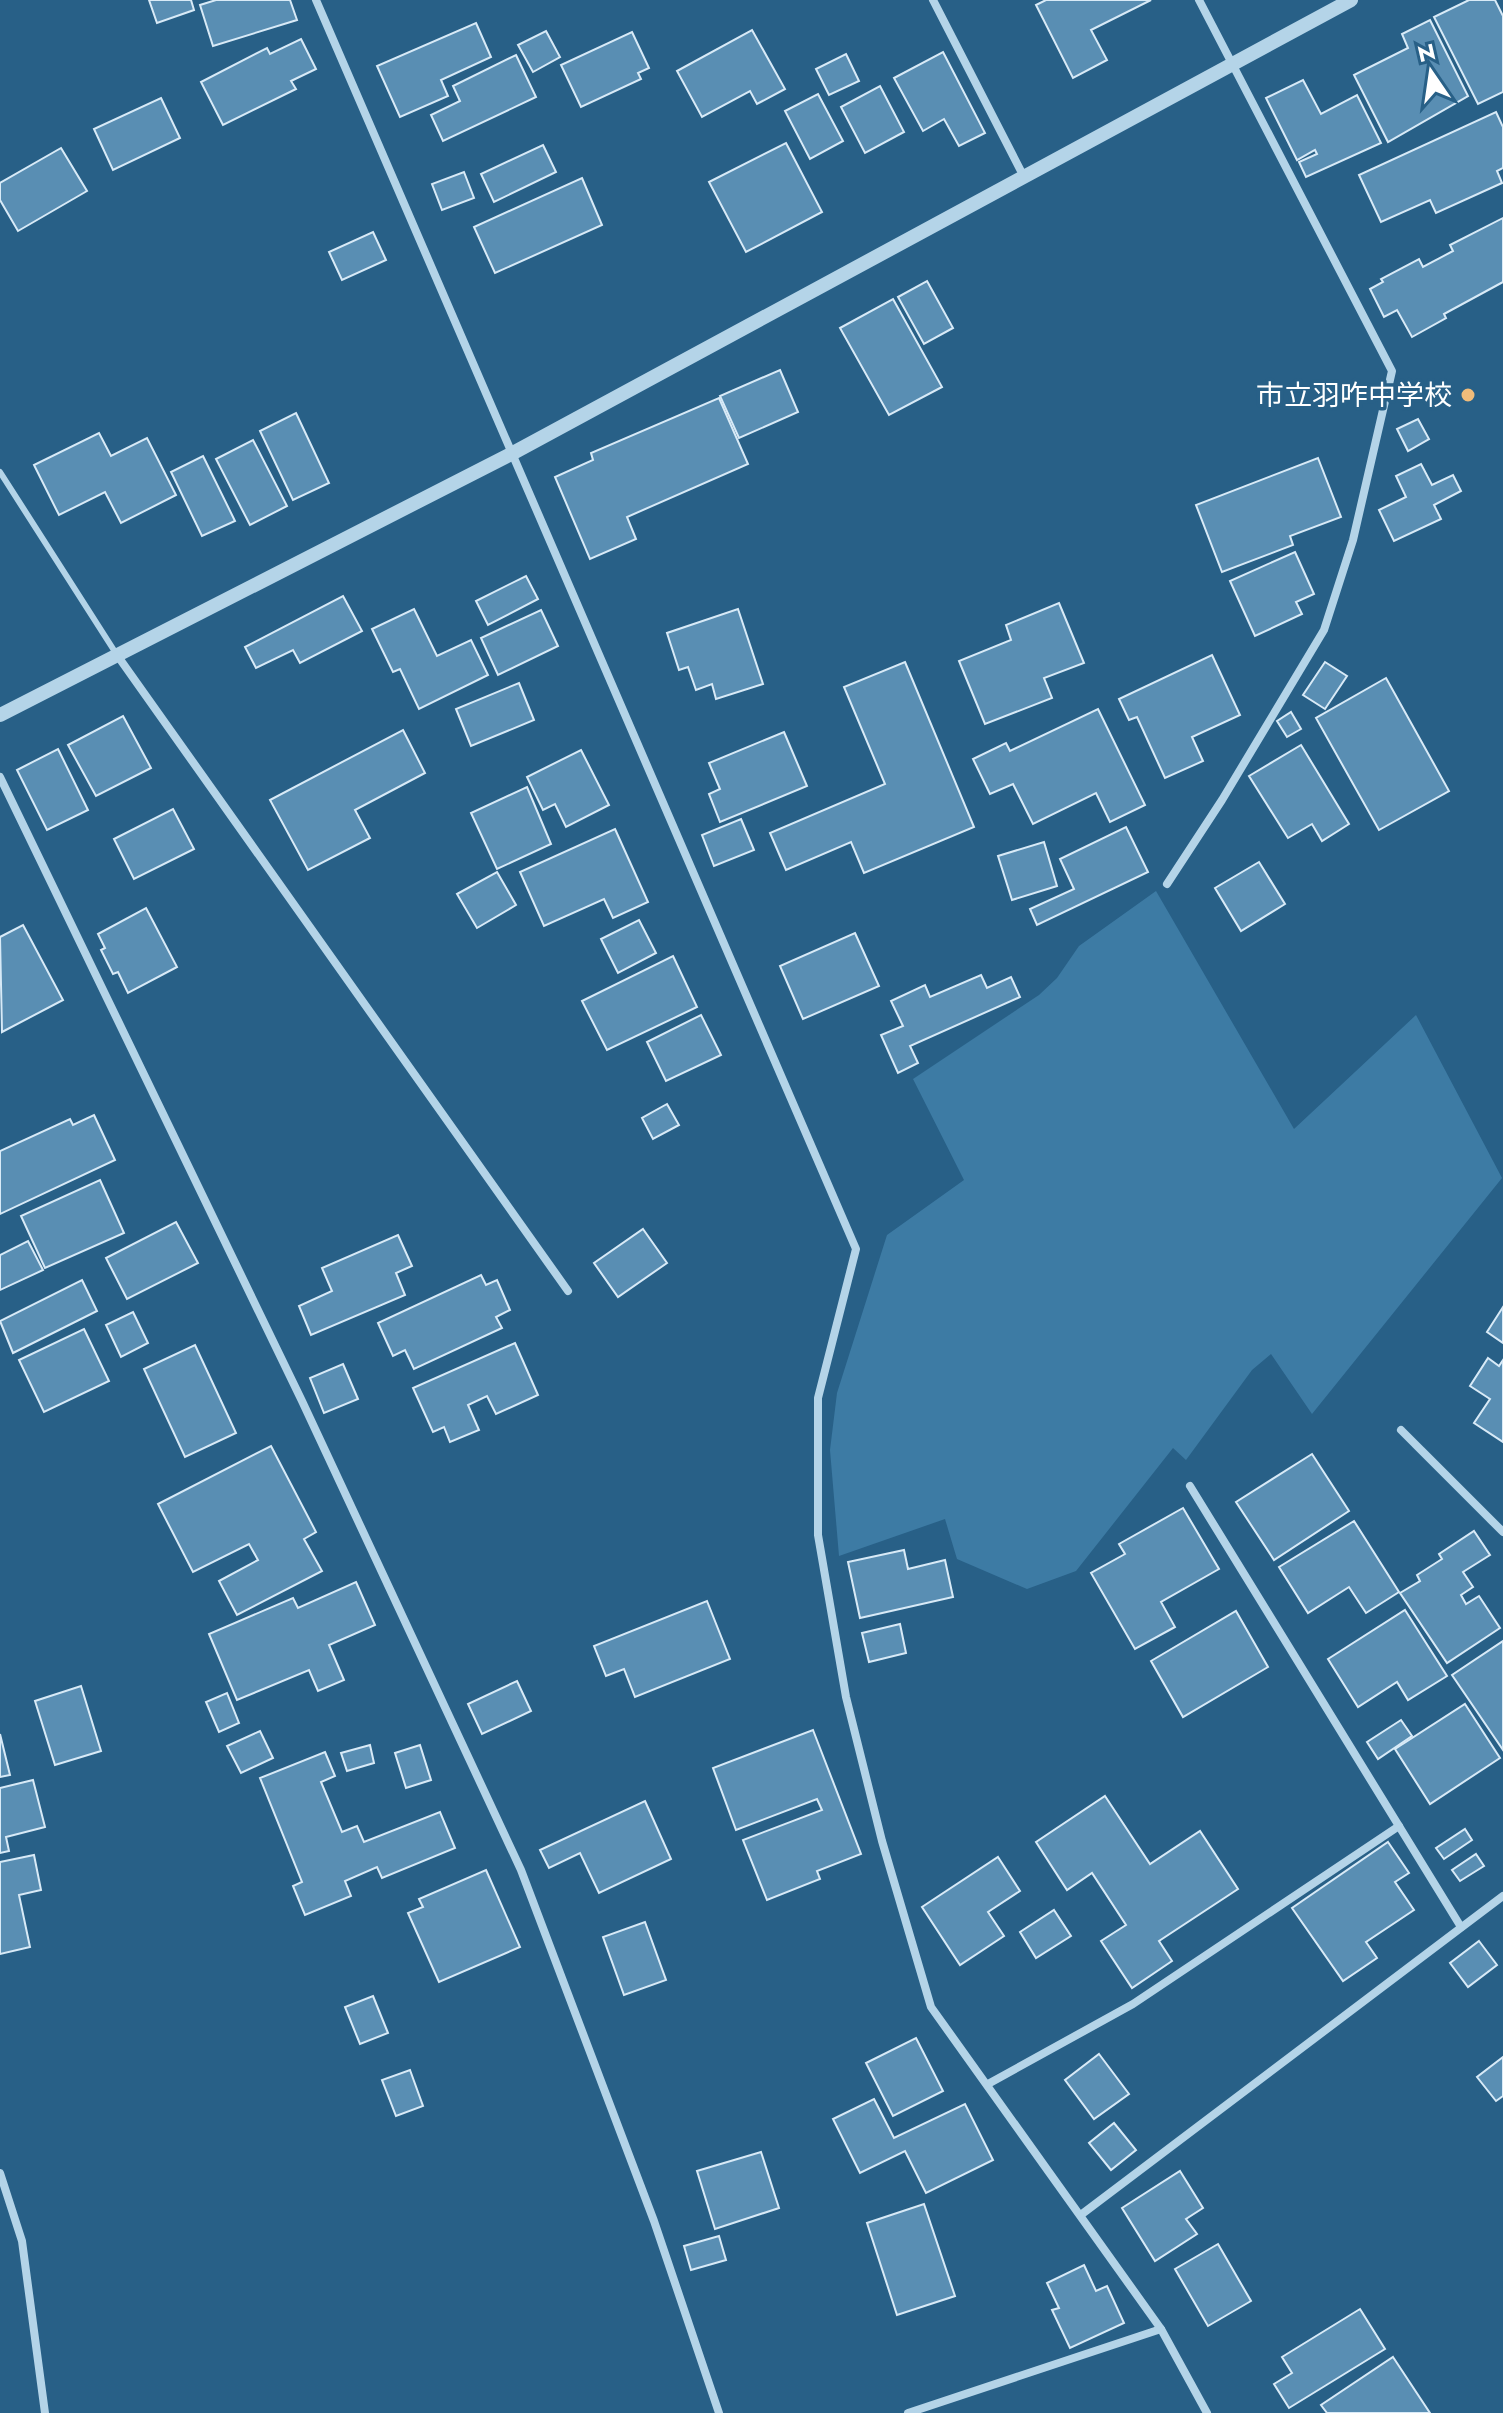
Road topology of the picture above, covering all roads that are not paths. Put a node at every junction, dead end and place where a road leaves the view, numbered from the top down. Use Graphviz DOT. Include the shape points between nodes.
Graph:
graph roads {
  1 [pos="316,0"];
  2 [pos="933,0"];
  3 [pos="1199,0"];
  4 [pos="1351,0"];
  5 [pos="1231,62"];
  6 [pos="1023,175"];
  7 [pos="513,453"];
  8 [pos="0,472"];
  9 [pos="117,655"];
  10 [pos="0,715"];
  11 [pos="0,777"];
  12 [pos="1167,884"];
  13 [pos="568,1291"];
  14 [pos="1401,1430"];
  15 [pos="1190,1486"];
  16 [pos="1503,1532"];
  17 [pos="1399,1826"];
  18 [pos="1503,1896"];
  19 [pos="1461,1927"];
  20 [pos="988,2084"];
  21 [pos="0,2173"];
  22 [pos="1082,2214"];
  23 [pos="1161,2329"];
  24 [pos="45,2413"];
  25 [pos="719,2413"];
  26 [pos="908,2413"];
  27 [pos="1207,2413"];
  1 -- 7 [label="street"];
  2 -- 6 [label="street"];
  3 -- 5 [label="street"];
  4 -- 5 [label="street"];
  5 -- 6 [label="street"];
  5 -- 12 [label="street" via="1392,371 1353,540 1324,630"];
  6 -- 7 [label="street"];
  7 -- 9 [label="street"];
  7 -- 20 [label="street" via="856,1249 818,1398 818,1535 846,1697 931,2007"];
  8 -- 9 [label="lane"];
  9 -- 10 [label="street"];
  9 -- 13 [label="street"];
  11 -- 25 [label="street" via="521,1870 654,2221"];
  14 -- 16 [label="street"];
  15 -- 17 [label="street"];
  17 -- 19 [label="street"];
  17 -- 20 [label="street" via="1133,2004"];
  18 -- 19 [label="street"];
  19 -- 22 [label="street"];
  20 -- 22 [label="street"];
  21 -- 24 [label="street" via="22,2241"];
  22 -- 23 [label="street"];
  23 -- 26 [label="street"];
  23 -- 27 [label="street"];
}
